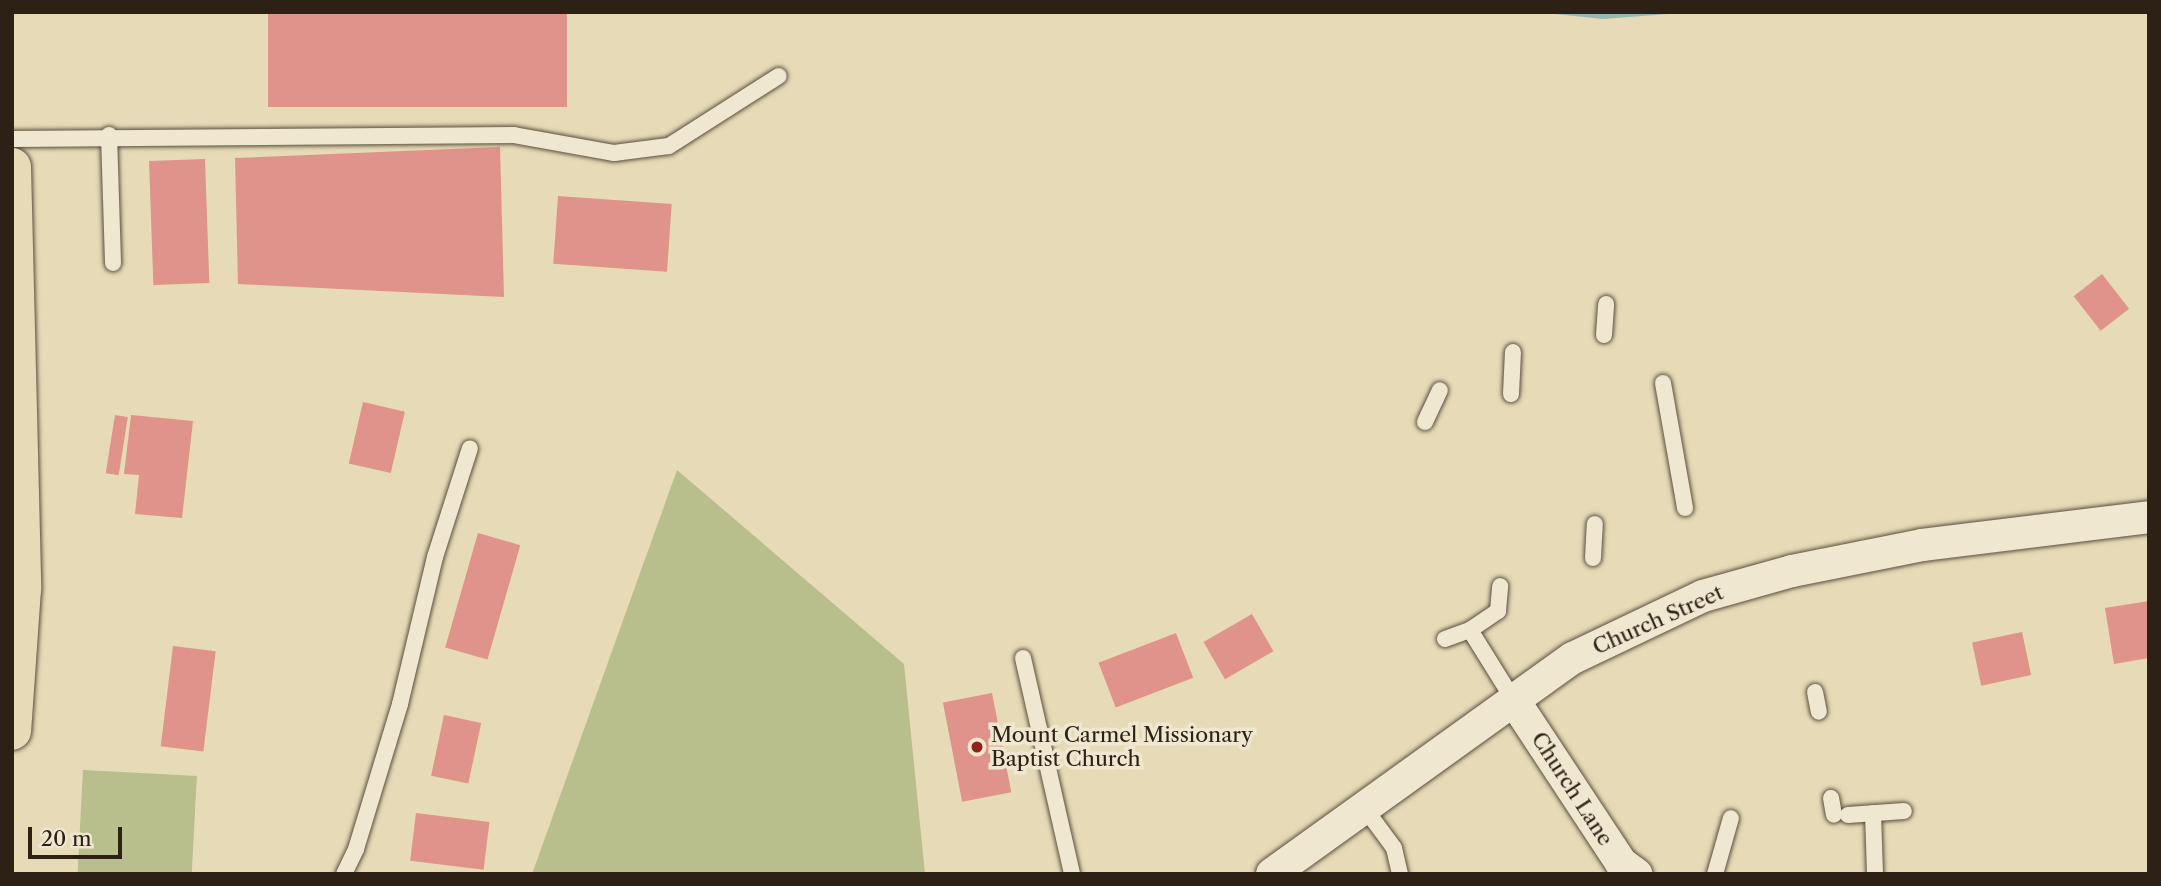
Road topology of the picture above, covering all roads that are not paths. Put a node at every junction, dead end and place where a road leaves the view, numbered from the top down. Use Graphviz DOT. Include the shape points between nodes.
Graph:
graph roads {
  1 [pos="779,76"];
  2 [pos="109,135"];
  3 [pos="12,139"];
  4 [pos="12,167"];
  5 [pos="113,263"];
  6 [pos="1606,304"];
  7 [pos="1604,335"];
  8 [pos="1513,352"];
  9 [pos="1663,383"];
  10 [pos="1440,390"];
  11 [pos="1511,394"];
  12 [pos="1425,422"];
  13 [pos="471,448"];
  14 [pos="1685,508"];
  15 [pos="2149,517"];
  16 [pos="1595,524"];
  17 [pos="1593,558"];
  18 [pos="1500,586"];
  19 [pos="1470,630"];
  20 [pos="1445,639"];
  21 [pos="1023,658"];
  22 [pos="1815,692"];
  23 [pos="1513,699"];
  24 [pos="1819,712"];
  25 [pos="12,731"];
  26 [pos="1831,798"];
  27 [pos="1363,806"];
  28 [pos="1904,811"];
  29 [pos="1873,813"];
  30 [pos="1731,818"];
  31 [pos="344,874"];
  32 [pos="1072,874"];
  33 [pos="1272,874"];
  34 [pos="1400,874"];
  35 [pos="1636,874"];
  36 [pos="1715,874"];
  37 [pos="1875,874"];
  1 -- 2 [label="lane" via="669,146 614,153 514,135"];
  2 -- 3 [label="lane"];
  2 -- 5 [label="lane"];
  4 -- 25 [label="main road" via="22,589"];
  6 -- 7 [label="lane"];
  8 -- 11 [label="lane"];
  9 -- 14 [label="lane"];
  10 -- 12 [label="lane"];
  13 -- 31 [label="lane" via="435,557 396,718"];
  15 -- 23 [label="street, Church Street" via="1922,545 1792,571 1716,592 1627,630"];
  16 -- 17 [label="lane"];
  18 -- 19 [label="lane" via="1498,611"];
  19 -- 20 [label="lane"];
  19 -- 23 [label="lane"];
  21 -- 32 [label="lane"];
  22 -- 24 [label="lane"];
  23 -- 27 [label="street, Church Street"];
  23 -- 35 [label="street, Church Lane" via="1621,863"];
  26 -- 29 [label="lane" via="1841,815"];
  27 -- 33 [label="street, Church Street"];
  27 -- 34 [label="lane" via="1394,848"];
  28 -- 29 [label="lane"];
  29 -- 37 [label="lane"];
  30 -- 36 [label="lane"];
}
